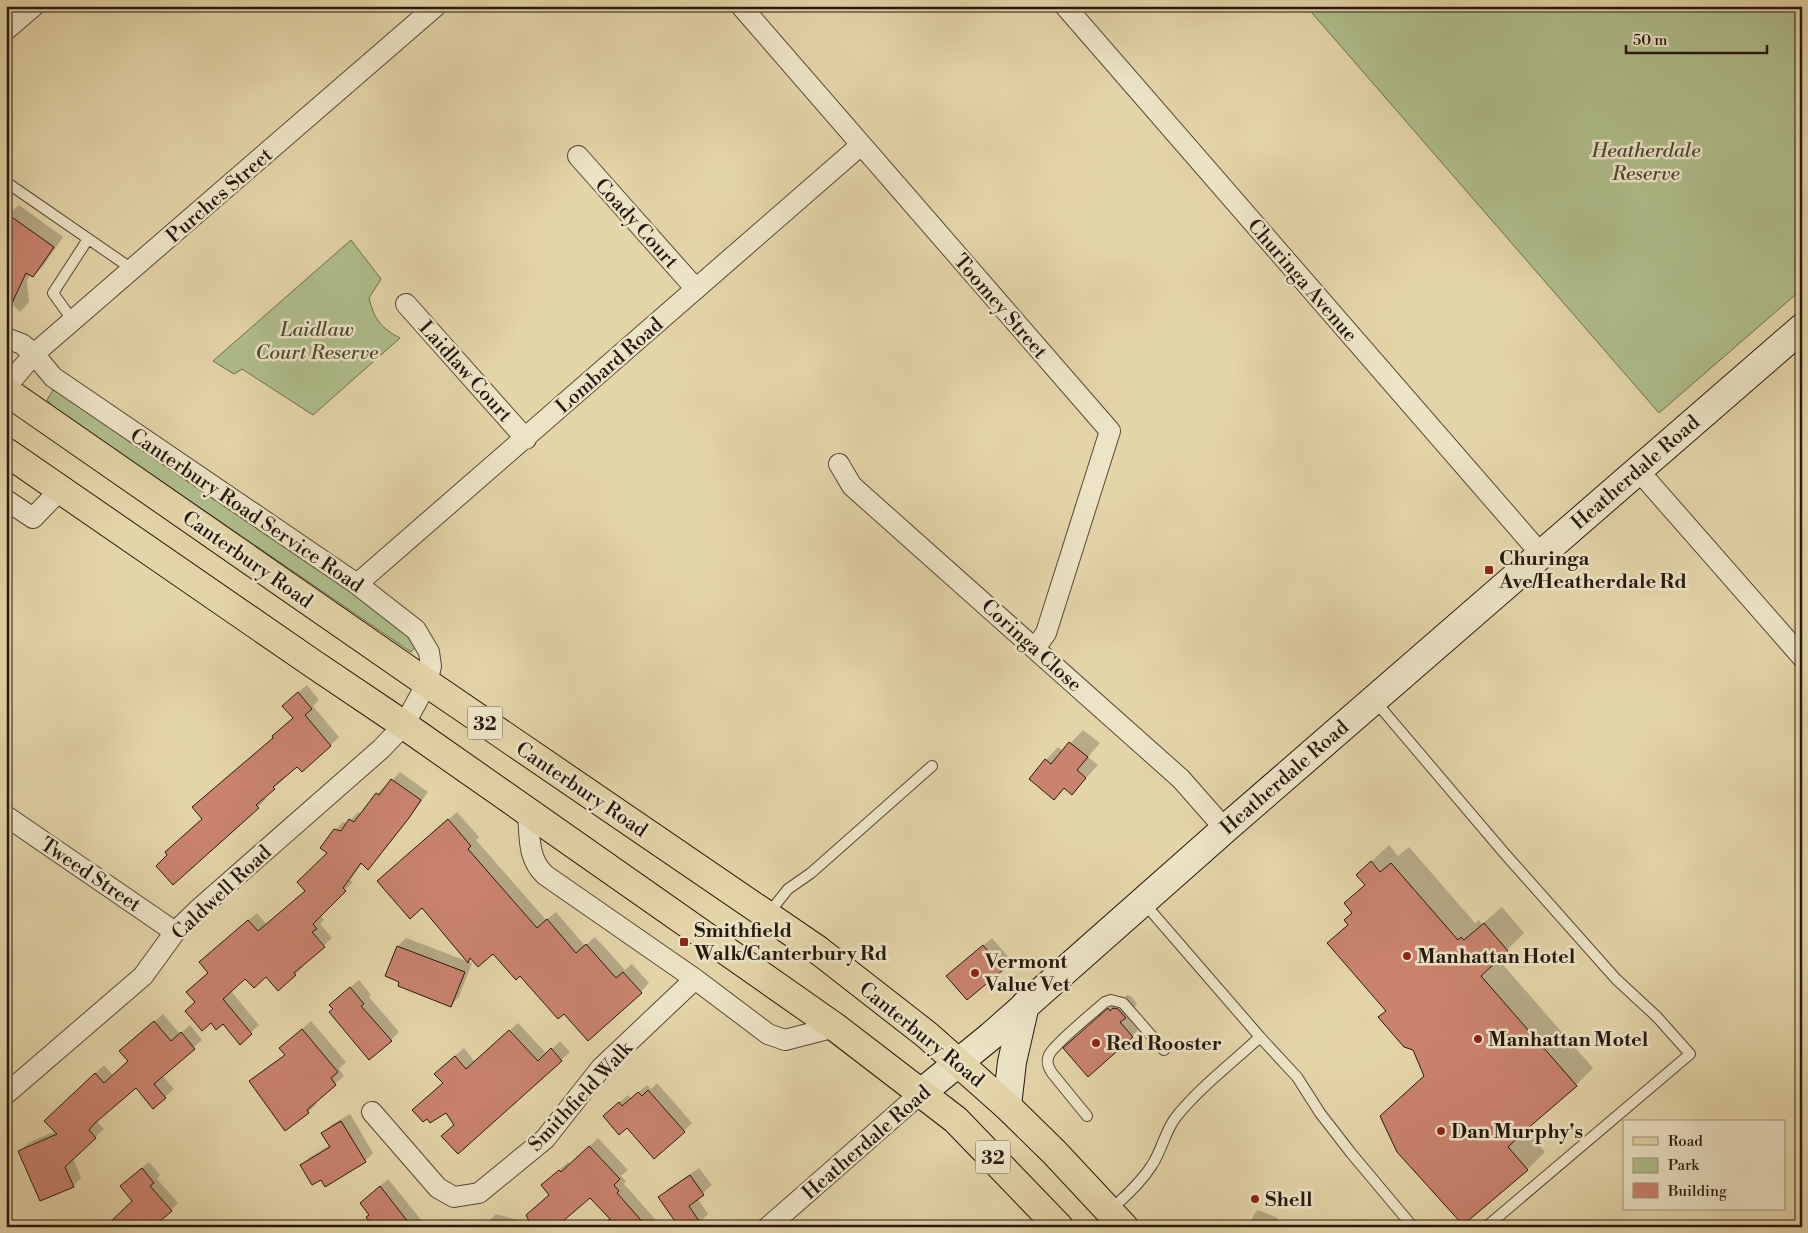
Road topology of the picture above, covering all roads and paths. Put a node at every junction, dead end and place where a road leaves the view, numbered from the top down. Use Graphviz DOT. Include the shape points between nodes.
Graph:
graph roads {
  1 [pos="34,6"];
  2 [pos="436,6"];
  3 [pos="741,6"];
  4 [pos="1065,6"];
  5 [pos="6,30"];
  6 [pos="861,145"];
  7 [pos="578,156"];
  8 [pos="6,182"];
  9 [pos="88,239"];
  10 [pos="132,270"];
  11 [pos="696,289"];
  12 [pos="406,304"];
  13 [pos="72,321"];
  14 [pos="1802,328"];
  15 [pos="6,338"];
  16 [pos="34,354"];
  17 [pos="6,387"];
  18 [pos="6,391"];
  19 [pos="526,439"];
  20 [pos="6,452"];
  21 [pos="839,464"];
  22 [pos="1638,470"];
  23 [pos="60,490"];
  24 [pos="6,500"];
  25 [pos="1541,554"];
  26 [pos="357,584"];
  27 [pos="1035,648"];
  28 [pos="1802,657"];
  29 [pos="427,683"];
  30 [pos="1374,699"];
  31 [pos="404,725"];
  32 [pos="932,766"];
  33 [pos="528,812"];
  34 [pos="6,816"];
  35 [pos="1225,829"];
  36 [pos="1143,902"];
  37 [pos="767,916"];
  38 [pos="176,932"];
  39 [pos="695,980"];
  40 [pos="1024,1005"];
  41 [pos="835,1027"];
  42 [pos="1260,1038"];
  43 [pos="1164,1050"];
  44 [pos="958,1063"];
  45 [pos="6,1094"];
  46 [pos="921,1094"];
  47 [pos="1007,1106"];
  48 [pos="372,1112"];
  49 [pos="1087,1116"];
  50 [pos="1117,1219"];
  51 [pos="768,1227"];
  52 [pos="1059,1227"];
  53 [pos="1413,1227"];
  54 [pos="1486,1227"];
  1 -- 5 [label="street"];
  2 -- 10 [label="street, Purches Street"];
  3 -- 6 [label="street, Toomey Street"];
  4 -- 25 [label="street, Churinga Avenue"];
  6 -- 11 [label="street, Lombard Road"];
  6 -- 27 [label="street, Toomey Street" via="1110,431 1046,633"];
  7 -- 11 [label="street, Coady Court"];
  8 -- 9 [label="lane"];
  9 -- 10 [label="lane"];
  9 -- 13 [label="lane" via="53,293"];
  10 -- 13 [label="street, Purches Street"];
  11 -- 19 [label="street, Lombard Road"];
  12 -- 19 [label="street, Laidlaw Court"];
  13 -- 16 [label="street, Purches Street"];
  14 -- 22 [label="main road, Heatherdale Road"];
  15 -- 16 [label="street" via="22,344"];
  16 -- 17 [label="street, Purches Street"];
  16 -- 26 [label="street, Canterbury Road Service Road" via="53,377"];
  18 -- 29 [label="main road, Canterbury Road / 32"];
  19 -- 26 [label="street, Lombard Road"];
  20 -- 23 [label="main road, 32"];
  21 -- 27 [label="street, Coringa Close" via="852,486"];
  22 -- 25 [label="main road, Heatherdale Road"];
  22 -- 28 [label="street"];
  23 -- 24 [label="street" via="33,518"];
  23 -- 31 [label="main road, 32"];
  25 -- 30 [label="main road, Heatherdale Road"];
  26 -- 29 [label="street, Canterbury Road Service Road" via="416,630 429,652 431,666"];
  27 -- 35 [label="street, Coringa Close" via="1181,778"];
  29 -- 31 [label="street, Caldwell Road"];
  29 -- 37 [label="main road, Canterbury Road / 32"];
  30 -- 35 [label="main road, Heatherdale Road"];
  30 -- 54 [label="lane" via="1616,979 1690,1054"];
  31 -- 33 [label="main road, 32"];
  31 -- 38 [label="street, Caldwell Road"];
  32 -- 37 [label="lane" via="811,873 788,889"];
  33 -- 39 [label="street" via="532,858 537,867"];
  33 -- 41 [label="main road, 32"];
  34 -- 38 [label="street, Tweed Street"];
  35 -- 36 [label="main road, Heatherdale Road"];
  36 -- 40 [label="main road, Heatherdale Road"];
  36 -- 42 [label="lane"];
  37 -- 44 [label="main road, Canterbury Road / 32" via="826,956"];
  38 -- 45 [label="street, Caldwell Road" via="143,976"];
  39 -- 41 [label="street" via="768,1034 785,1040"];
  39 -- 48 [label="street, Smithfield Walk" via="601,1068 545,1139 479,1193 454,1197 438,1188"];
  40 -- 44 [label="main road, Heatherdale Road"];
  40 -- 47 [label="main road"];
  41 -- 46 [label="main road, 32"];
  42 -- 50 [label="lane" via="1189,1102 1175,1119 1154,1164"];
  42 -- 53 [label="lane" via="1298,1077 1351,1154"];
  43 -- 49 [label="lane" via="1123,1003 1105,1002 1054,1047 1048,1060 1052,1073"];
  44 -- 46 [label="main road, Heatherdale Road"];
  44 -- 47 [label="main road, Canterbury Road / 32"];
  46 -- 51 [label="street, Heatherdale Road"];
  46 -- 52 [label="main road, 32" via="956,1120"];
  47 -- 50 [label="main road, Canterbury Road / 32"];
}
